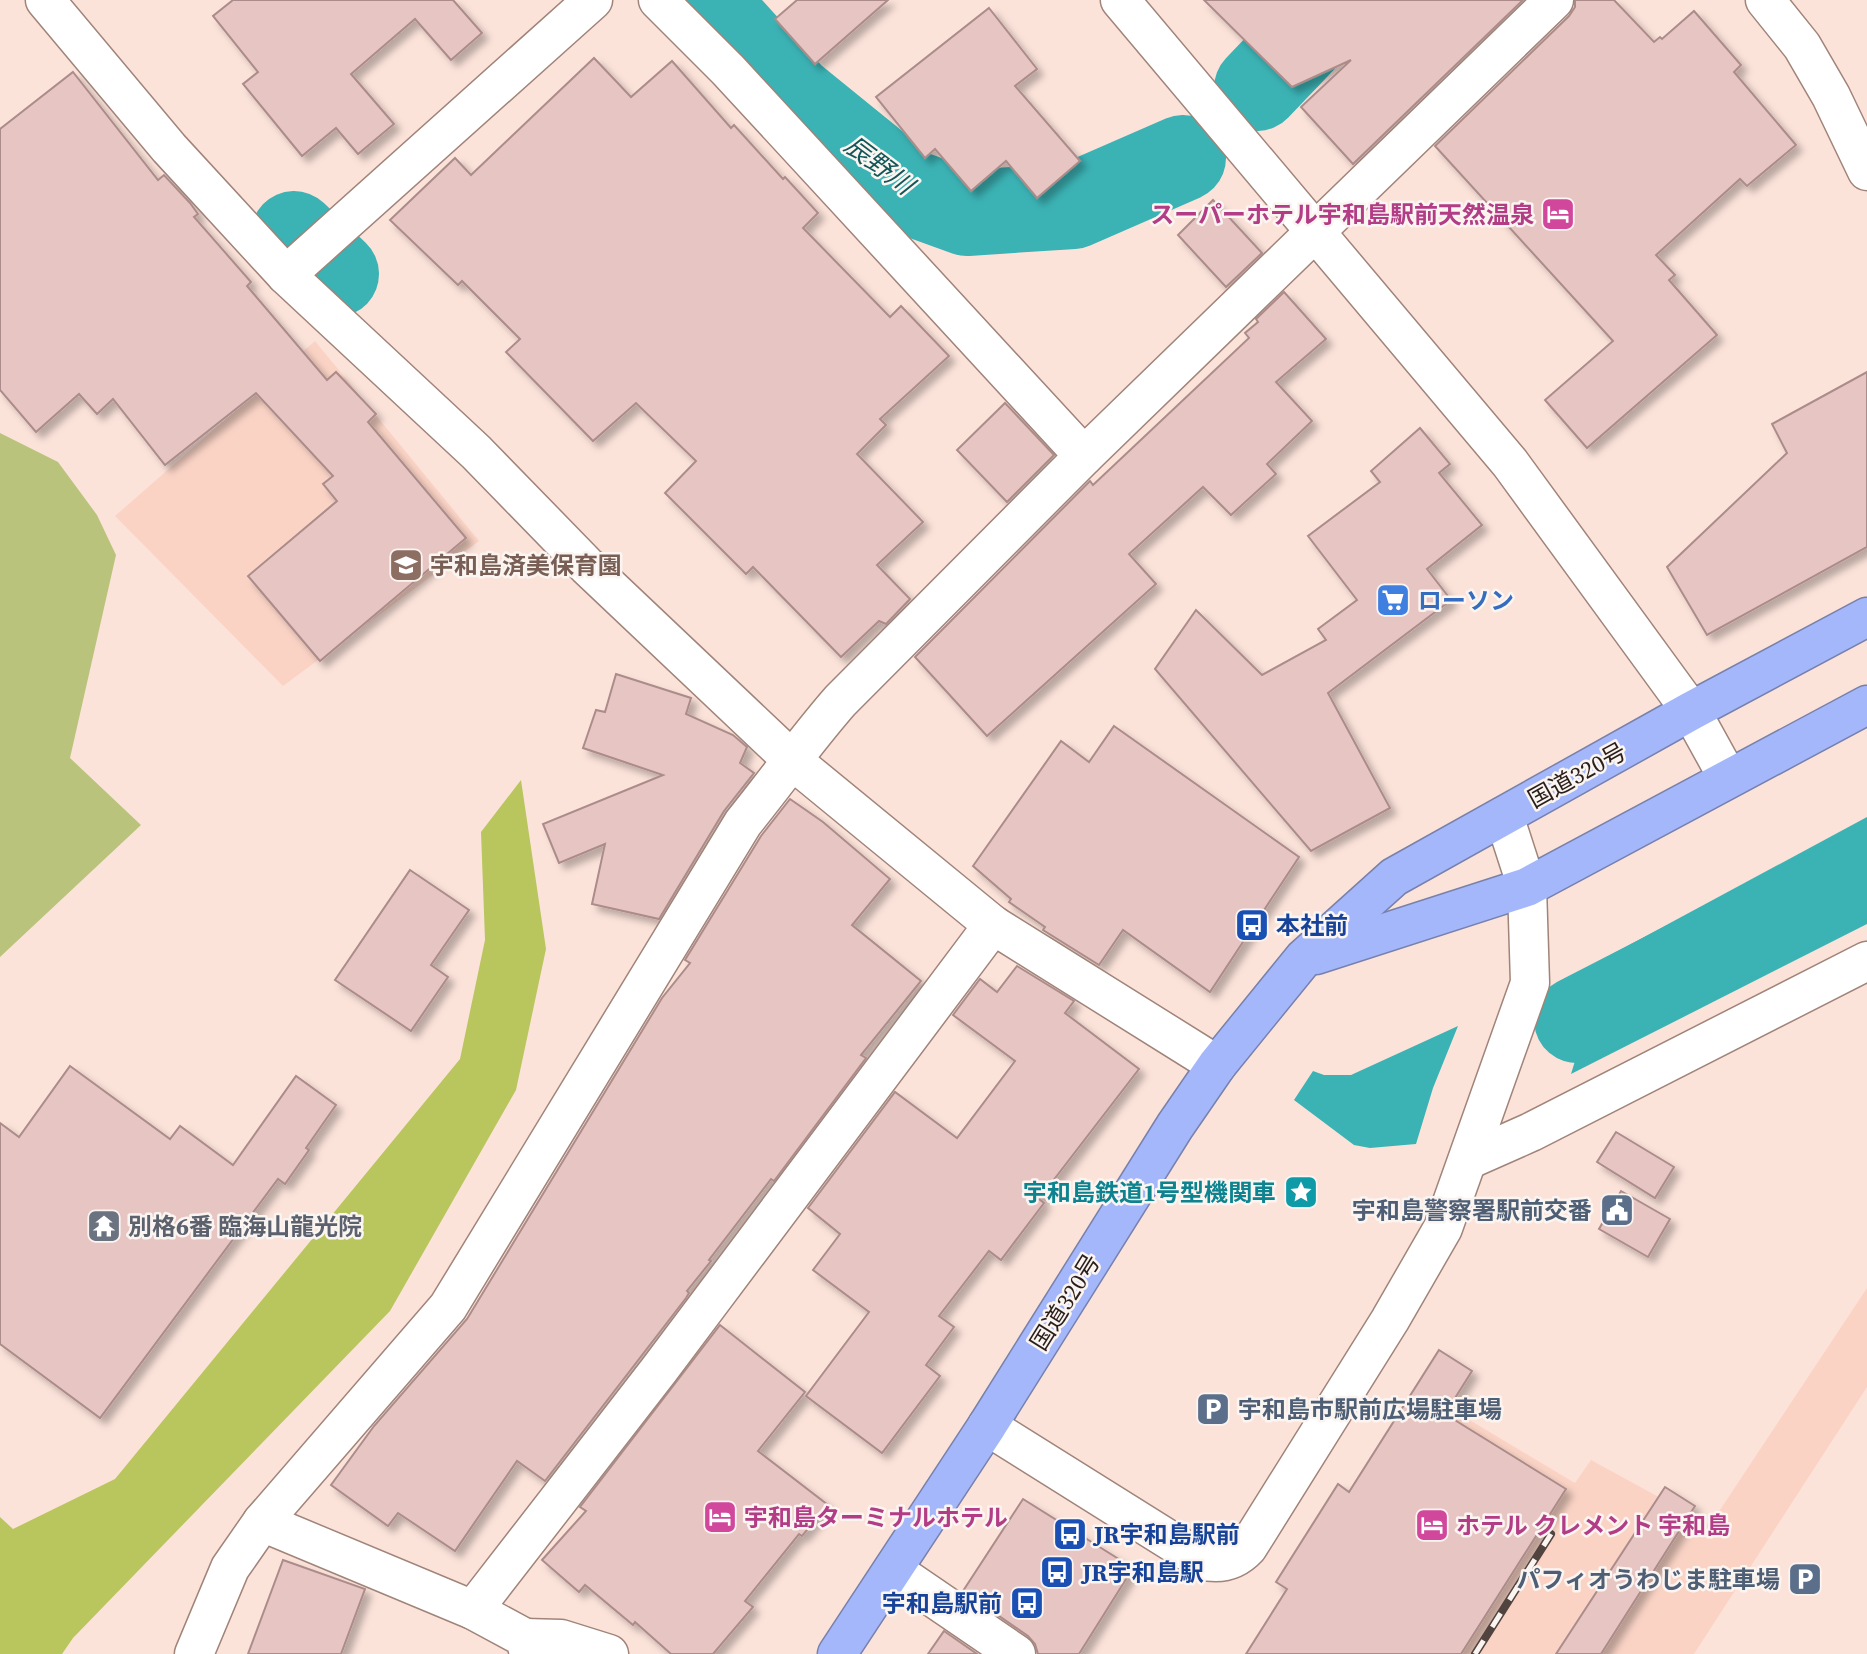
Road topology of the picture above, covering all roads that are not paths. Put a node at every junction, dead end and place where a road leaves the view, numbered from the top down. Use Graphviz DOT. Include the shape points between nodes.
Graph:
graph roads {
  1 [pos="45,0"];
  2 [pos="593,0"];
  3 [pos="658,0"];
  4 [pos="1554,0"];
  5 [pos="1765,0"];
  6 [pos="1126,2"];
  7 [pos="1867,172"];
  8 [pos="1316,232"];
  9 [pos="304,259"];
  10 [pos="1084,456"];
  11 [pos="1867,617"];
  12 [pos="1867,705"];
  13 [pos="1691,712"];
  14 [pos="803,747"];
  15 [pos="1728,778"];
  16 [pos="1504,816"];
  17 [pos="1527,887"];
  18 [pos="993,925"];
  19 [pos="1304,958"];
  20 [pos="1867,961"];
  21 [pos="1217,1065"];
  22 [pos="1468,1160"];
  23 [pos="987,1426"];
  24 [pos="262,1522"];
  25 [pos="893,1570"];
  26 [pos="473,1610"];
  27 [pos="527,1646"];
  28 [pos="194,1654"];
  29 [pos="608,1654"];
  30 [pos="837,1654"];
  31 [pos="1016,1654"];
  1 -- 9 [label="street" via="169,148"];
  2 -- 9 [label="street"];
  3 -- 10 [label="street"];
  4 -- 8 [label="street"];
  5 -- 7 [label="street" via="1802,46"];
  6 -- 8 [label="street"];
  8 -- 10 [label="street"];
  8 -- 13 [label="street" via="1510,463"];
  9 -- 14 [label="street" via="475,452 587,566"];
  10 -- 14 [label="street" via="840,701"];
  11 -- 13 [label="highway, 国道320号"];
  12 -- 15 [label="highway"];
  13 -- 15 [label="street"];
  13 -- 16 [label="highway, 国道320号"];
  14 -- 18 [label="street"];
  14 -- 24 [label="street" via="743,823 448,1307"];
  15 -- 17 [label="highway"];
  16 -- 17 [label="street"];
  16 -- 19 [label="highway, 国道320号" via="1394,877"];
  17 -- 19 [label="highway"];
  17 -- 22 [label="street" via="1530,983"];
  18 -- 21 [label="street"];
  18 -- 26 [label="street"];
  19 -- 21 [label="highway, 国道320号"];
  20 -- 22 [label="street"];
  21 -- 23 [label="highway, 国道320号"];
  22 -- 23 [label="street" via="1443,1228 1424,1262 1240,1556 1215,1563 1201,1560"];
  23 -- 25 [label="highway, 国道320号"];
  24 -- 26 [label="street"];
  24 -- 28 [label="street" via="230,1568"];
  25 -- 30 [label="highway, 国道320号"];
  25 -- 31 [label="street"];
  26 -- 27 [label="street"];
  27 -- 29 [label="street" via="561,1639"];
}
